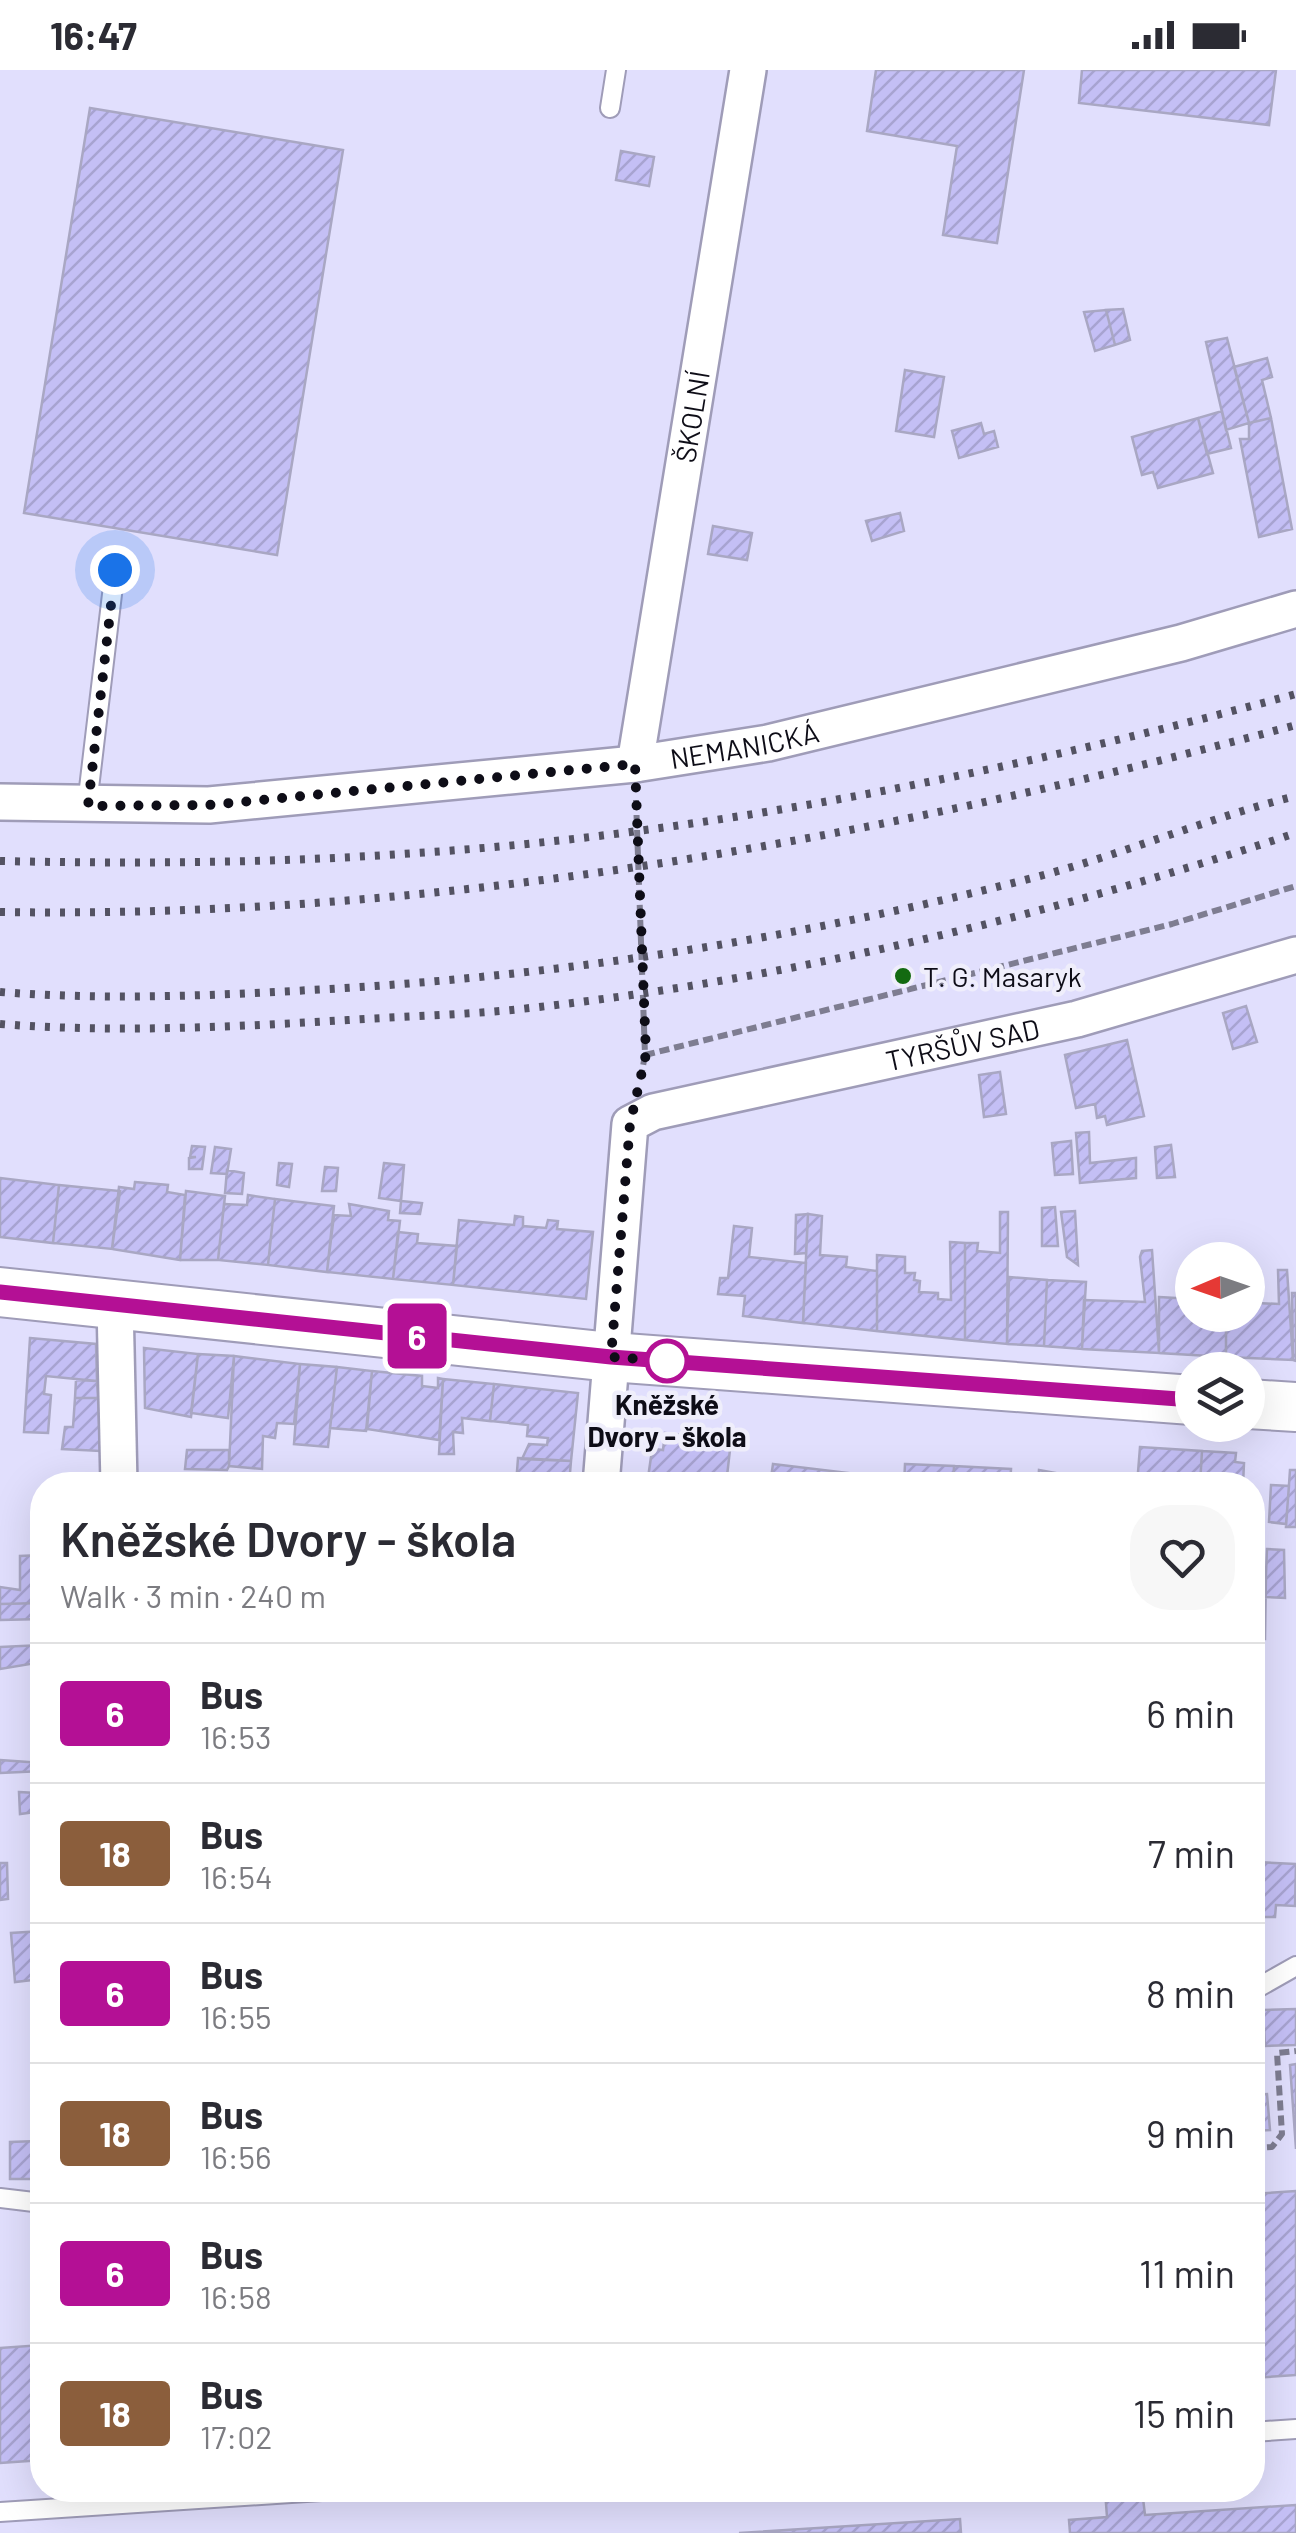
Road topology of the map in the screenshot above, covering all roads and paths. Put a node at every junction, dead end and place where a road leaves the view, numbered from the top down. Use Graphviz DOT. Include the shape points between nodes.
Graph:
graph roads {
  1 [pos="616,70"];
  2 [pos="748,70"];
  3 [pos="610,108"];
  4 [pos="115,570"];
  5 [pos="1296,609"];
  6 [pos="635,764"];
  7 [pos="0,802"];
  8 [pos="88,806"];
  9 [pos="1296,886"];
  10 [pos="1296,954"];
  11 [pos="646,1054"];
  12 [pos="630,1124"];
  13 [pos="0,1292"];
  14 [pos="115,1303"];
  15 [pos="611,1357"];
  16 [pos="1175,1399"];
  17 [pos="1265,1405"];
  18 [pos="1296,1407"];
  19 [pos="119,1472"];
  20 [pos="602,1472"];
  21 [pos="1296,1966"];
  22 [pos="1265,1983"];
  23 [pos="1296,2052"];
  24 [pos="1265,2147"];
  25 [pos="0,2198"];
  26 [pos="30,2202"];
  27 [pos="1296,2429"];
  28 [pos="1265,2431"];
  29 [pos="153,2502"];
  30 [pos="0,2512"];
  1 -- 3 [label="lane"];
  2 -- 6 [label="street, ŠKOLNÍ"];
  4 -- 8 [label="lane"];
  5 -- 6 [label="street, NEMANICKÁ" via="768,742"];
  6 -- 8 [label="street, NEMANICKÁ" via="209,805"];
  6 -- 11 [label="path"];
  7 -- 8 [label="street, NEMANICKÁ"];
  9 -- 11 [label="path" via="1172,924"];
  10 -- 12 [label="street, TYRŠŮV SAD" via="1076,1019 653,1112"];
  11 -- 12 [label="path"];
  12 -- 15 [label="street"];
  13 -- 14 [label="street"];
  14 -- 15 [label="street"];
  14 -- 19 [label="street"];
  15 -- 16 [label="street"];
  15 -- 20 [label="street"];
  17 -- 18 [label="street"];
  21 -- 22 [label="lane"];
  23 -- 24 [label="path" via="1277,2053 1282,2134"];
  25 -- 26 [label="lane"];
  27 -- 28 [label="lane"];
  29 -- 30 [label="lane"];
}
